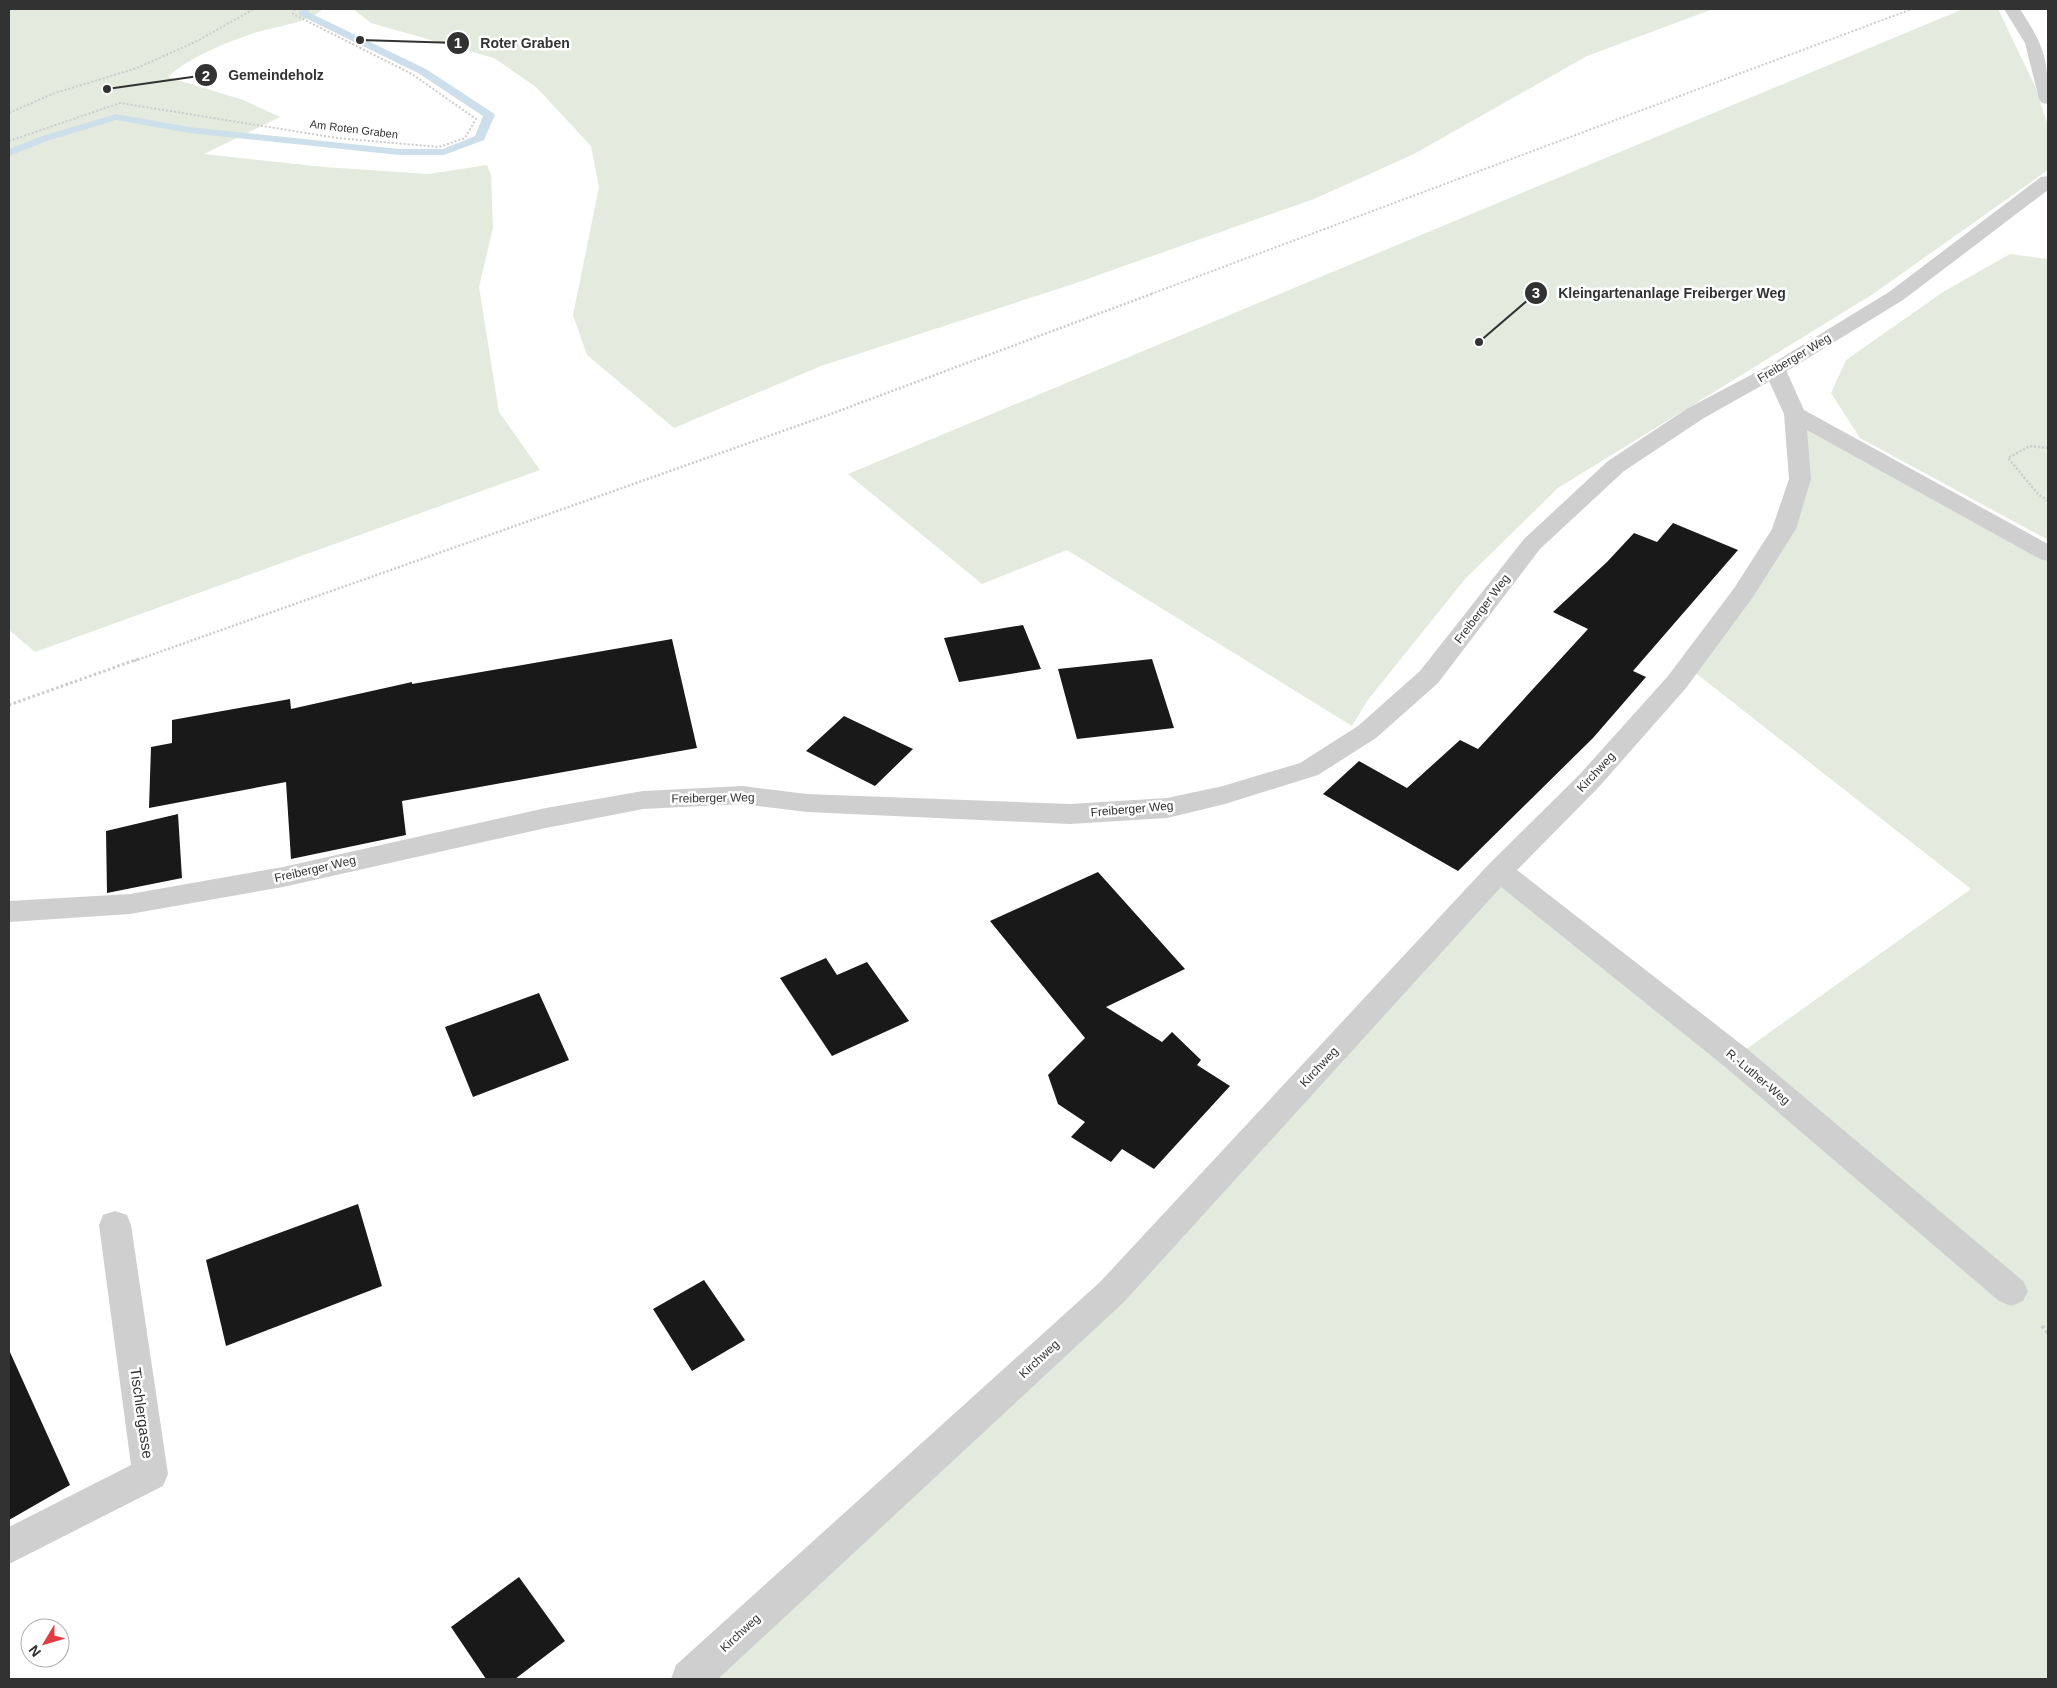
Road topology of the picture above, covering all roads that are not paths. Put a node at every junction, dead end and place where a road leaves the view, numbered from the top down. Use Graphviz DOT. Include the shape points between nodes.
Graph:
graph roads {
  1 [pos="2012,9"];
  2 [pos="2048,99"];
  3 [pos="2048,182"];
  4 [pos="1776,370"];
  5 [pos="1795,414"];
  6 [pos="2048,554"];
  7 [pos="1499,871"];
  8 [pos="9,912"];
  9 [pos="115,1225"];
  10 [pos="2011,1291"];
  11 [pos="9,1546"];
  12 [pos="690,1679"];
  1 -- 2 [label="street" via="2034,43"];
  3 -- 4 [label="street, Freiberger Weg" via="1896,296"];
  4 -- 5 [label="street, Kirchweg"];
  4 -- 8 [label="street, Freiberger Weg" via="1696,412 1616,466 1532,544 1429,678 1367,732 1309,769 1225,795 1168,808 1070,814 807,803 743,795 643,800 537,820 283,877 130,904"];
  5 -- 6 [label="street"];
  5 -- 7 [label="street, Kirchweg" via="1800,479 1784,529 1744,592 1671,689 1589,781"];
  7 -- 10 [label="street, R.-Luther-Weg" via="1735,1057"];
  7 -- 12 [label="street, Kirchweg" via="1112,1292"];
  9 -- 11 [label="street, Tischlergasse" via="150,1474"];
}
